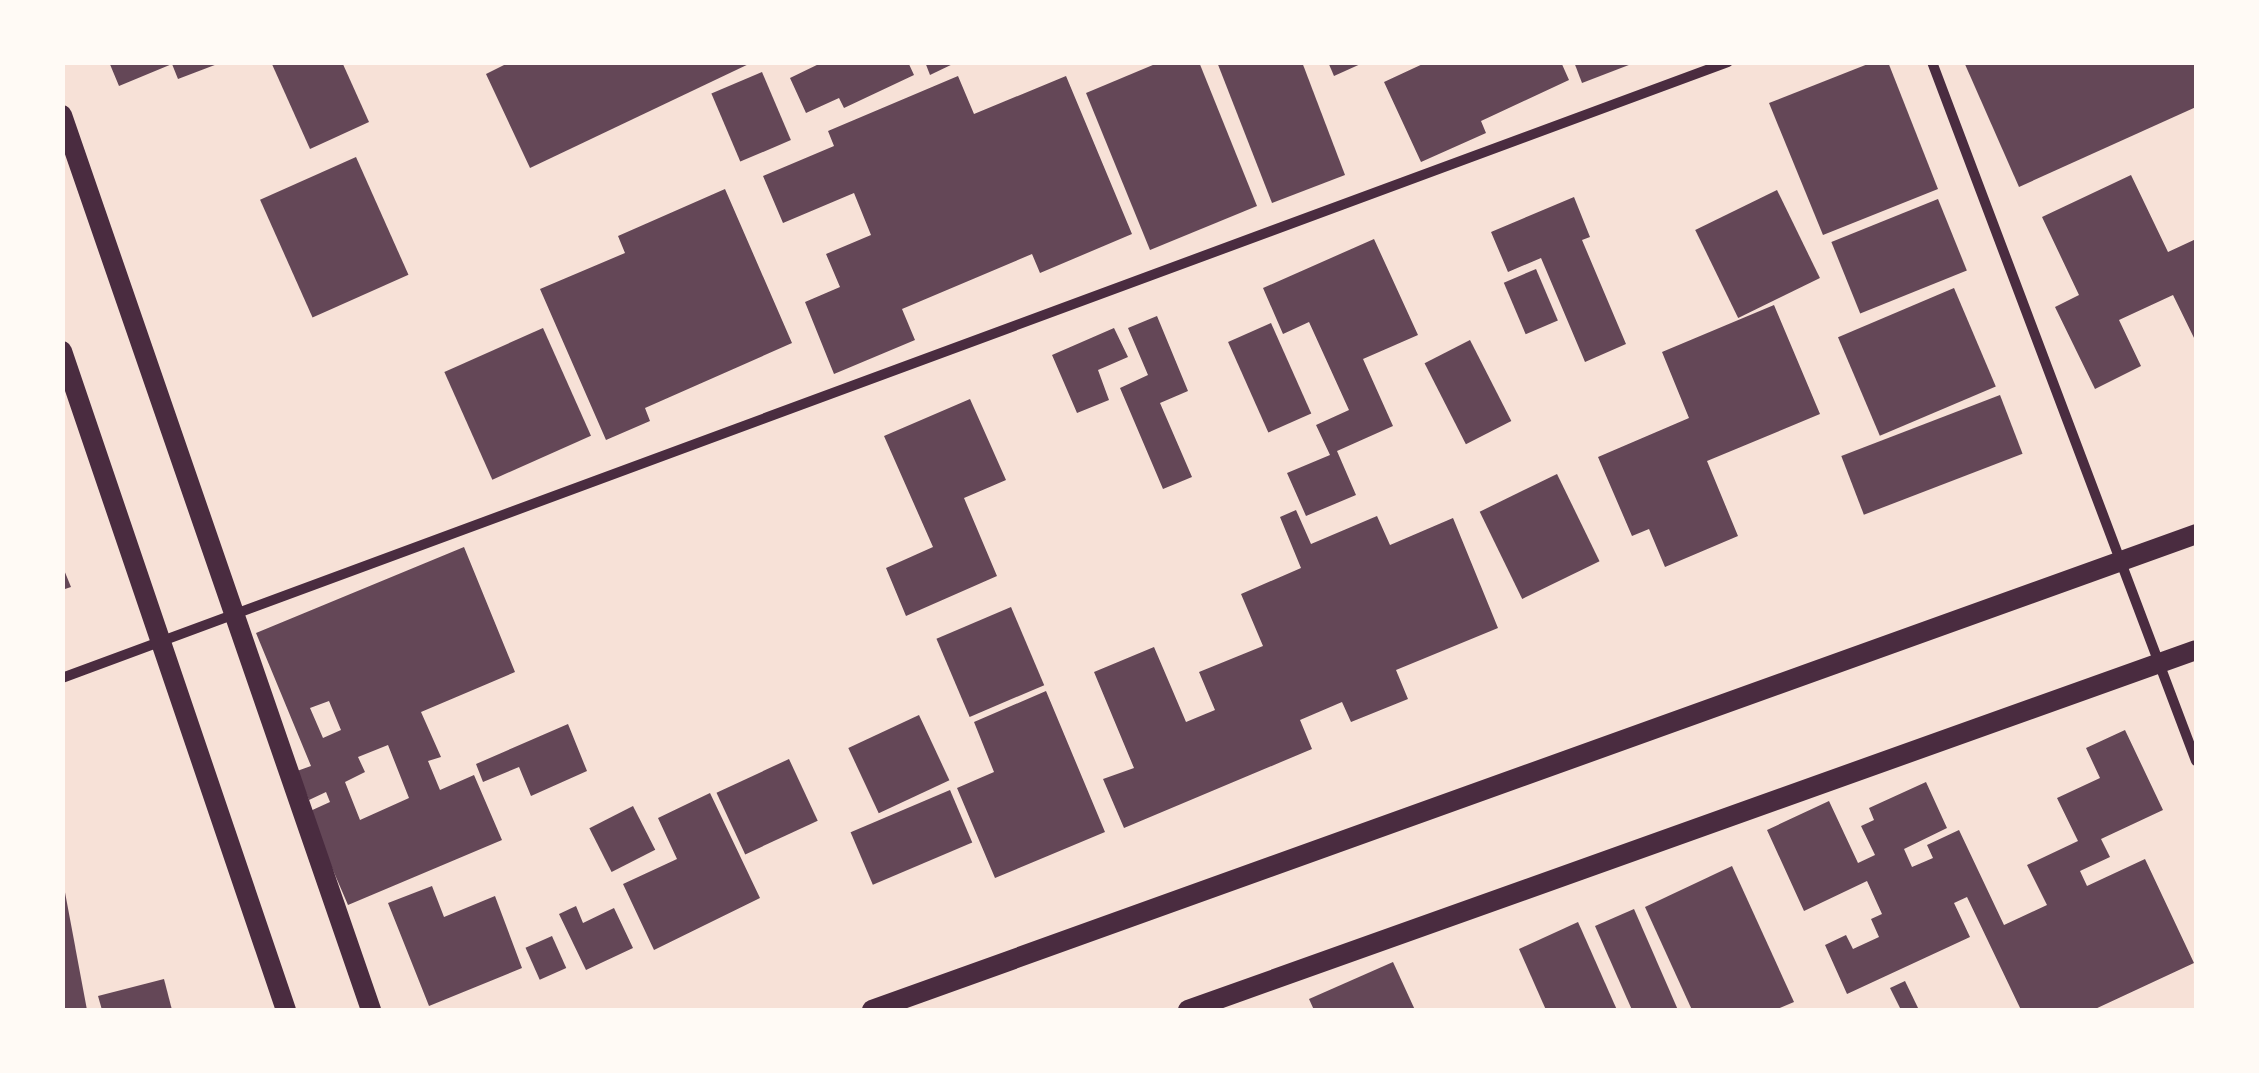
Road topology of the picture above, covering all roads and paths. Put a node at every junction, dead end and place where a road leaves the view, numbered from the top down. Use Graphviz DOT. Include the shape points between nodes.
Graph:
graph roads {
  1 [pos="1728,62"];
  2 [pos="1932,62"];
  3 [pos="62,114"];
  4 [pos="62,351"];
  5 [pos="2196,534"];
  6 [pos="2123,562"];
  7 [pos="237,612"];
  8 [pos="160,640"];
  9 [pos="2196,650"];
  10 [pos="2161,663"];
  11 [pos="62,678"];
  12 [pos="2196,761"];
  13 [pos="286,1010"];
  14 [pos="371,1010"];
  15 [pos="872,1010"];
  16 [pos="1188,1010"];
  1 -- 7 [label="street"];
  2 -- 6 [label="street"];
  3 -- 7 [label="main road"];
  4 -- 8 [label="main road"];
  5 -- 6 [label="main road"];
  6 -- 10 [label="street"];
  6 -- 15 [label="main road"];
  7 -- 8 [label="street"];
  7 -- 14 [label="main road"];
  8 -- 11 [label="street"];
  8 -- 13 [label="main road"];
  9 -- 10 [label="main road"];
  10 -- 12 [label="street"];
  10 -- 16 [label="main road"];
}
